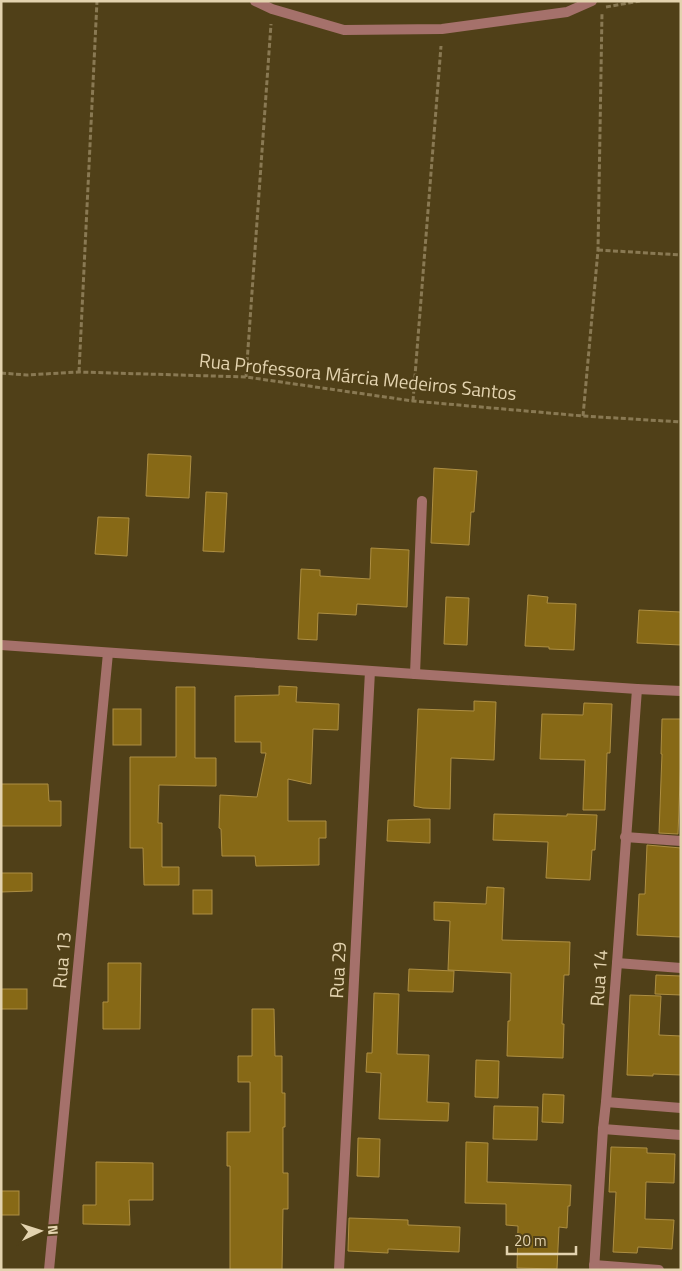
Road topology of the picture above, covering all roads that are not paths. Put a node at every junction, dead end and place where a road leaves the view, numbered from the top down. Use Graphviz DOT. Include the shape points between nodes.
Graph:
graph roads {
  1 [pos="255,1"];
  2 [pos="592,1"];
  3 [pos="422,501"];
  4 [pos="1,645"];
  5 [pos="108,653"];
  6 [pos="370,671"];
  7 [pos="415,674"];
  8 [pos="637,689"];
  9 [pos="681,691"];
  10 [pos="626,838"];
  11 [pos="681,841"];
  12 [pos="617,963"];
  13 [pos="681,968"];
  14 [pos="606,1102"];
  15 [pos="681,1108"];
  16 [pos="603,1129"];
  17 [pos="681,1134"];
  18 [pos="594,1268"];
  19 [pos="49,1270"];
  20 [pos="339,1270"];
  21 [pos="659,1270"];
  1 -- 2 [label="street" via="344,30 442,29 567,12"];
  3 -- 7 [label="street"];
  4 -- 5 [label="street"];
  5 -- 6 [label="street"];
  5 -- 19 [label="street, Rua 13"];
  6 -- 7 [label="street"];
  6 -- 20 [label="street, Rua 29"];
  7 -- 8 [label="street"];
  8 -- 9 [label="street"];
  8 -- 10 [label="street, Rua 14"];
  10 -- 11 [label="street"];
  10 -- 12 [label="street, Rua 14"];
  12 -- 13 [label="street"];
  12 -- 14 [label="street, Rua 14"];
  14 -- 15 [label="street"];
  14 -- 16 [label="street, Rua 14"];
  16 -- 17 [label="street"];
  16 -- 18 [label="street, Rua 14"];
  18 -- 21 [label="street"];
}
